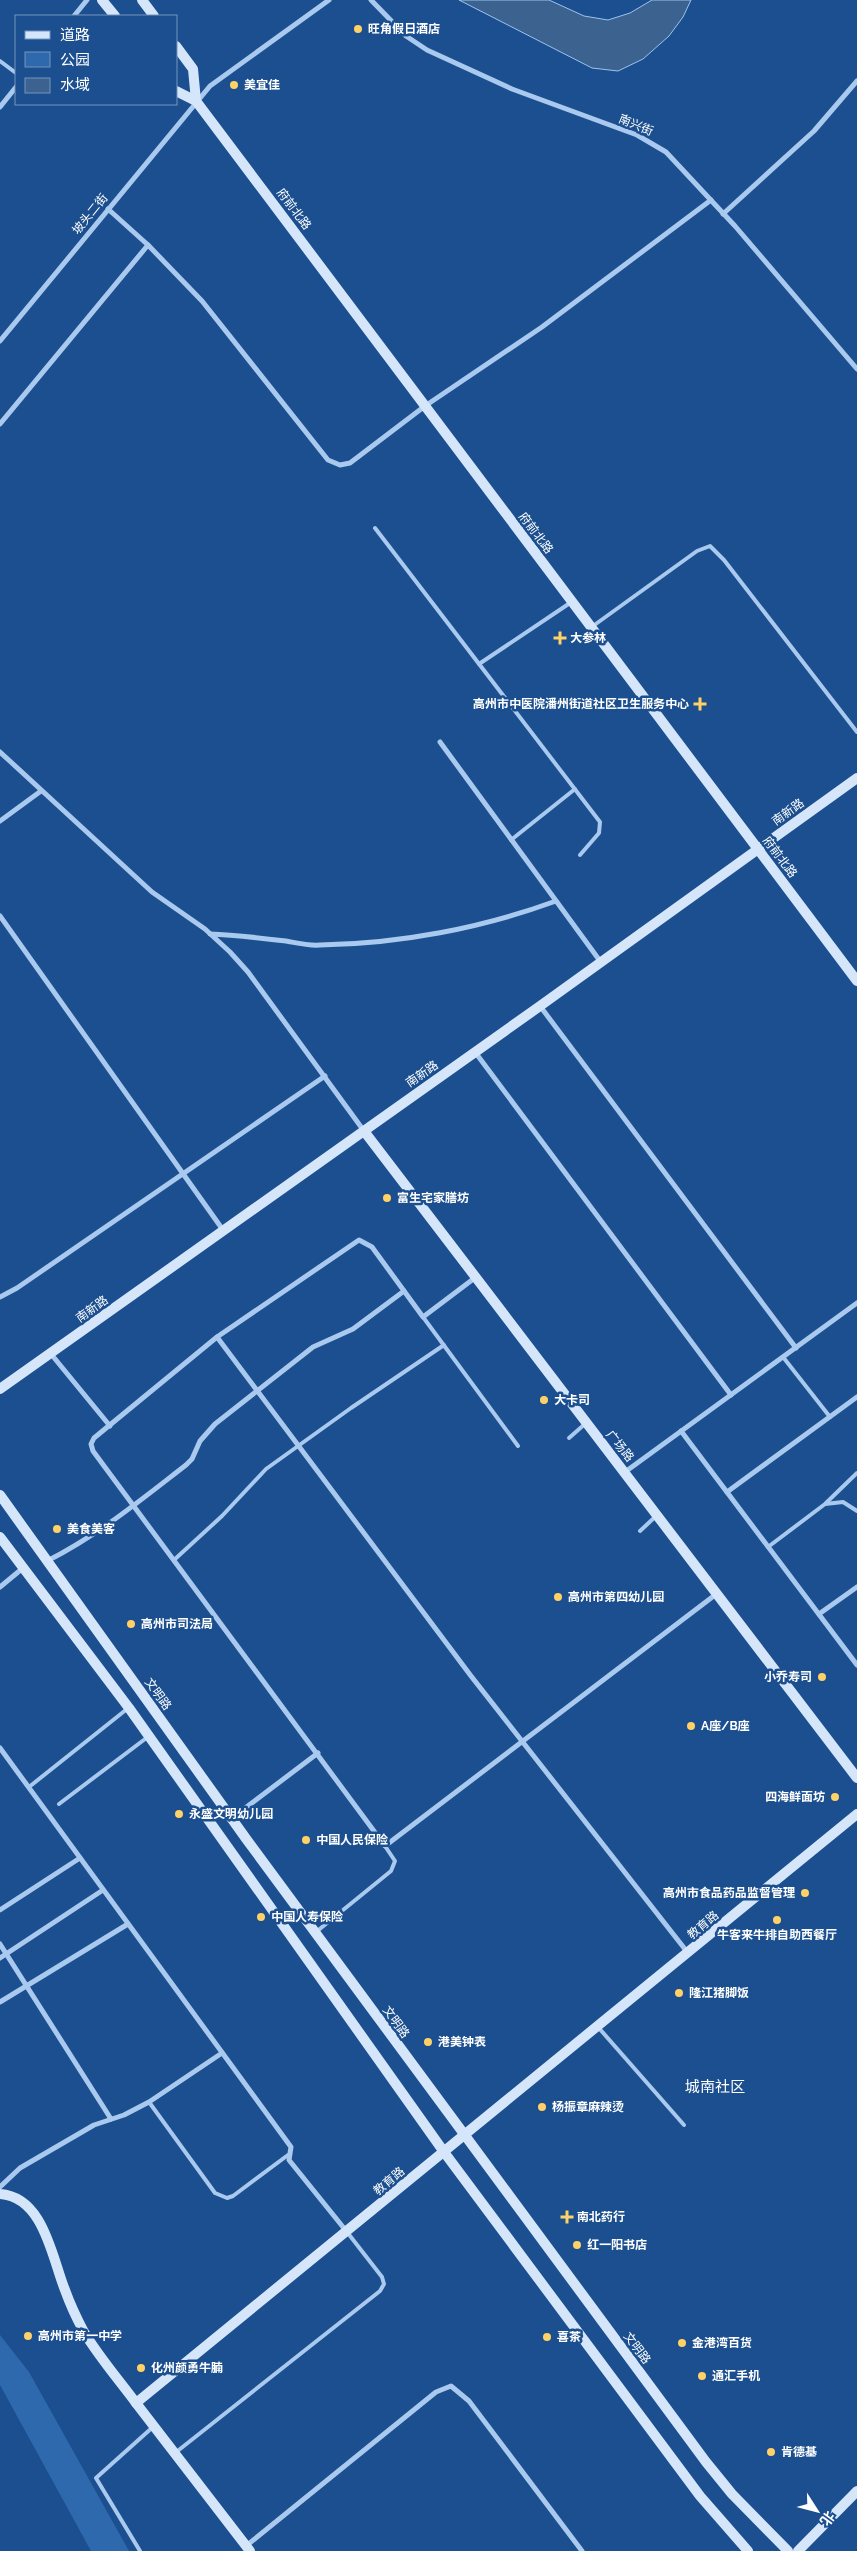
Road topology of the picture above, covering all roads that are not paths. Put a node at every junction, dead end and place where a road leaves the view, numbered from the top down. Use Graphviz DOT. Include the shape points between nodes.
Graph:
graph roads {
  1 [pos="87,0"];
  2 [pos="102,0"];
  3 [pos="142,0"];
  4 [pos="329,0"];
  5 [pos="371,0"];
  6 [pos="75,15"];
  7 [pos="114,15"];
  8 [pos="153,15"];
  9 [pos="178,49"];
  10 [pos="0,61"];
  11 [pos="15,72"];
  12 [pos="857,81"];
  13 [pos="15,88"];
  14 [pos="178,92"];
  15 [pos="196,101"];
  16 [pos="0,107"];
  17 [pos="711,200"];
  18 [pos="108,209"];
  19 [pos="723,214"];
  20 [pos="148,245"];
  21 [pos="0,341"];
  22 [pos="857,370"];
  23 [pos="425,406"];
  24 [pos="0,424"];
  25 [pos="376,528"];
  26 [pos="572,601"];
  27 [pos="591,627"];
  28 [pos="479,664"];
  29 [pos="857,732"];
  30 [pos="440,742"];
  31 [pos="0,752"];
  32 [pos="6,757"];
  33 [pos="0,761"];
  34 [pos="857,778"];
  35 [pos="575,789"];
  36 [pos="41,791"];
  37 [pos="0,821"];
  38 [pos="511,840"];
  39 [pos="758,848"];
  40 [pos="580,854"];
  41 [pos="556,901"];
  42 [pos="0,916"];
  43 [pos="210,934"];
  44 [pos="600,961"];
  45 [pos="857,980"];
  46 [pos="540,1006"];
  47 [pos="476,1052"];
  48 [pos="325,1076"];
  49 [pos="364,1131"];
  50 [pos="182,1174"];
  51 [pos="223,1230"];
  52 [pos="476,1277"];
  53 [pos="404,1291"];
  54 [pos="0,1297"];
  55 [pos="857,1302"];
  56 [pos="423,1317"];
  57 [pos="217,1336"];
  58 [pos="444,1346"];
  59 [pos="796,1348"];
  60 [pos="51,1354"];
  61 [pos="783,1357"];
  62 [pos="0,1389"];
  63 [pos="258,1390"];
  64 [pos="731,1395"];
  65 [pos="857,1397"];
  66 [pos="830,1417"];
  67 [pos="586,1423"];
  68 [pos="110,1426"];
  69 [pos="681,1431"];
  70 [pos="569,1438"];
  71 [pos="299,1446"];
  72 [pos="518,1446"];
  73 [pos="625,1472"];
  74 [pos="857,1473"];
  75 [pos="727,1492"];
  76 [pos="0,1495"];
  77 [pos="825,1504"];
  78 [pos="134,1505"];
  79 [pos="857,1511"];
  80 [pos="657,1515"];
  81 [pos="640,1531"];
  82 [pos="0,1538"];
  83 [pos="768,1547"];
  84 [pos="174,1560"];
  85 [pos="47,1561"];
  86 [pos="23,1568"];
  87 [pos="0,1587"];
  88 [pos="857,1587"];
  89 [pos="715,1595"];
  90 [pos="819,1614"];
  91 [pos="857,1665"];
  92 [pos="129,1708"];
  93 [pos="148,1736"];
  94 [pos="522,1741"];
  95 [pos="0,1748"];
  96 [pos="318,1753"];
  97 [pos="857,1778"];
  98 [pos="28,1787"];
  99 [pos="59,1804"];
  100 [pos="857,1814"];
  101 [pos="232,1818"];
  102 [pos="385,1846"];
  103 [pos="80,1858"];
  104 [pos="103,1890"];
  105 [pos="0,1910"];
  106 [pos="128,1924"];
  107 [pos="316,1932"];
  108 [pos="0,1944"];
  109 [pos="689,1953"];
  110 [pos="7,1954"];
  111 [pos="0,1958"];
  112 [pos="28,1987"];
  113 [pos="0,2002"];
  114 [pos="598,2027"];
  115 [pos="222,2053"];
  116 [pos="149,2102"];
  117 [pos="111,2119"];
  118 [pos="684,2124"];
  119 [pos="465,2136"];
  120 [pos="444,2152"];
  121 [pos="288,2155"];
  122 [pos="0,2187"];
  123 [pos="0,2194"];
  124 [pos="347,2232"];
  125 [pos="136,2403"];
  126 [pos="154,2426"];
  127 [pos="175,2453"];
  128 [pos="857,2491"];
  129 [pos="248,2548"];
  130 [pos="140,2551"];
  131 [pos="582,2551"];
  132 [pos="748,2551"];
  133 [pos="788,2551"];
  134 [pos="798,2551"];
  1 -- 6 [label="street"];
  2 -- 7 [label="main road"];
  3 -- 8 [label="main road"];
  4 -- 15 [label="street, 坡头二街" via="219,77"];
  5 -- 17 [label="street, 南兴街" via="406,36 427,50 512,89 652,142 666,152"];
  9 -- 15 [label="main road" via="193,69"];
  10 -- 11 [label="lane"];
  12 -- 19 [label="street" via="814,130"];
  13 -- 16 [label="street"];
  14 -- 15 [label="main road, 府前北路"];
  15 -- 18 [label="street, 坡头二街"];
  15 -- 23 [label="main road, 府前北路"];
  17 -- 19 [label="street, 南兴街"];
  17 -- 23 [label="street" via="542,327"];
  18 -- 20 [label="street"];
  18 -- 21 [label="street, 坡头二街"];
  19 -- 22 [label="street, 南兴街"];
  20 -- 23 [label="street" via="226,328 334,464 350,462"];
  20 -- 24 [label="street"];
  23 -- 26 [label="main road, 府前北路"];
  25 -- 28 [label="lane"];
  26 -- 27 [label="main road, 府前北路"];
  26 -- 28 [label="lane"];
  27 -- 29 [label="lane" via="696,551 710,546"];
  27 -- 39 [label="main road, 府前北路"];
  28 -- 35 [label="lane"];
  30 -- 38 [label="street"];
  31 -- 32 [label="street"];
  32 -- 33 [label="street"];
  32 -- 36 [label="street"];
  34 -- 39 [label="main road, 南新路"];
  35 -- 38 [label="lane"];
  35 -- 40 [label="lane" via="600,822 593,842"];
  36 -- 37 [label="street"];
  36 -- 43 [label="street" via="152,892"];
  38 -- 41 [label="street"];
  39 -- 44 [label="main road, 南新路"];
  39 -- 45 [label="main road, 府前北路"];
  41 -- 43 [label="street" via="514,916 470,926 366,942 318,946"];
  41 -- 44 [label="street"];
  42 -- 50 [label="street"];
  43 -- 48 [label="street" via="248,972"];
  44 -- 46 [label="main road, 南新路"];
  46 -- 47 [label="main road, 南新路"];
  46 -- 59 [label="street"];
  47 -- 49 [label="main road, 南新路"];
  47 -- 64 [label="street"];
  48 -- 49 [label="street"];
  48 -- 50 [label="street"];
  49 -- 51 [label="main road, 南新路"];
  49 -- 52 [label="main road, 广场路"];
  50 -- 51 [label="street"];
  50 -- 54 [label="street"];
  51 -- 60 [label="main road, 南新路"];
  52 -- 56 [label="street"];
  52 -- 67 [label="main road, 广场路"];
  53 -- 56 [label="street"];
  53 -- 57 [label="street" via="372,1247 359,1240"];
  53 -- 63 [label="street" via="353,1329 313,1347"];
  55 -- 59 [label="street"];
  56 -- 58 [label="lane"];
  57 -- 63 [label="street"];
  57 -- 68 [label="street"];
  58 -- 71 [label="lane"];
  58 -- 72 [label="lane"];
  59 -- 61 [label="street"];
  60 -- 62 [label="main road, 南新路"];
  60 -- 68 [label="street"];
  61 -- 64 [label="street"];
  61 -- 66 [label="lane"];
  63 -- 71 [label="street"];
  63 -- 78 [label="street" via="211,1428 200,1441 192,1459"];
  64 -- 69 [label="street"];
  65 -- 66 [label="street"];
  66 -- 75 [label="street"];
  67 -- 70 [label="lane"];
  67 -- 73 [label="main road, 广场路"];
  68 -- 78 [label="street" via="92,1442 92,1451"];
  69 -- 73 [label="street"];
  69 -- 75 [label="street"];
  71 -- 84 [label="lane" via="255,1478 227,1512"];
  71 -- 94 [label="street"];
  73 -- 80 [label="main road, 广场路"];
  74 -- 77 [label="lane"];
  75 -- 83 [label="street"];
  76 -- 85 [label="main road, 文明路"];
  77 -- 79 [label="lane" via="843,1502"];
  77 -- 83 [label="lane"];
  78 -- 84 [label="street"];
  78 -- 85 [label="street"];
  80 -- 81 [label="lane"];
  80 -- 89 [label="main road, 广场路"];
  82 -- 86 [label="main road"];
  83 -- 90 [label="street"];
  84 -- 96 [label="street"];
  85 -- 101 [label="main road, 文明路"];
  86 -- 87 [label="street"];
  86 -- 92 [label="main road"];
  88 -- 90 [label="street"];
  89 -- 94 [label="street"];
  89 -- 97 [label="main road, 广场路"];
  90 -- 91 [label="street"];
  92 -- 93 [label="main road"];
  92 -- 98 [label="lane"];
  93 -- 99 [label="lane"];
  93 -- 120 [label="main road"];
  94 -- 102 [label="street"];
  94 -- 109 [label="street"];
  95 -- 98 [label="street"];
  96 -- 101 [label="street"];
  96 -- 102 [label="street"];
  98 -- 103 [label="street"];
  100 -- 109 [label="main road, 教育路"];
  101 -- 107 [label="main road, 文明路"];
  102 -- 107 [label="lane" via="395,1861 392,1871"];
  103 -- 104 [label="street"];
  103 -- 105 [label="street"];
  104 -- 106 [label="street"];
  104 -- 110 [label="street"];
  106 -- 112 [label="street"];
  106 -- 115 [label="street"];
  107 -- 119 [label="main road, 文明路"];
  108 -- 110 [label="street"];
  109 -- 114 [label="main road, 教育路"];
  110 -- 111 [label="street"];
  110 -- 112 [label="street"];
  112 -- 113 [label="street"];
  112 -- 117 [label="street"];
  114 -- 118 [label="lane"];
  114 -- 119 [label="main road, 教育路"];
  115 -- 116 [label="street"];
  115 -- 121 [label="street" via="291,2147"];
  116 -- 117 [label="street"];
  116 -- 121 [label="lane" via="221,2197 237,2194"];
  117 -- 122 [label="street" via="94,2125 28,2163"];
  119 -- 120 [label="main road, 教育路"];
  119 -- 133 [label="main road, 文明路" via="706,2462 732,2494"];
  120 -- 124 [label="main road, 教育路"];
  120 -- 132 [label="main road" via="700,2496"];
  121 -- 124 [label="street" via="288,2160"];
  123 -- 125 [label="main road" via="12,2196 23,2203 40,2224 64,2289 84,2331"];
  124 -- 125 [label="main road, 教育路"];
  124 -- 127 [label="lane" via="382,2277 384,2284 380,2291"];
  125 -- 126 [label="main road"];
  126 -- 127 [label="main road"];
  126 -- 130 [label="lane" via="96,2478"];
  127 -- 129 [label="main road"];
  128 -- 134 [label="main road"];
  129 -- 131 [label="street" via="436,2392 451,2386 468,2401"];
}
